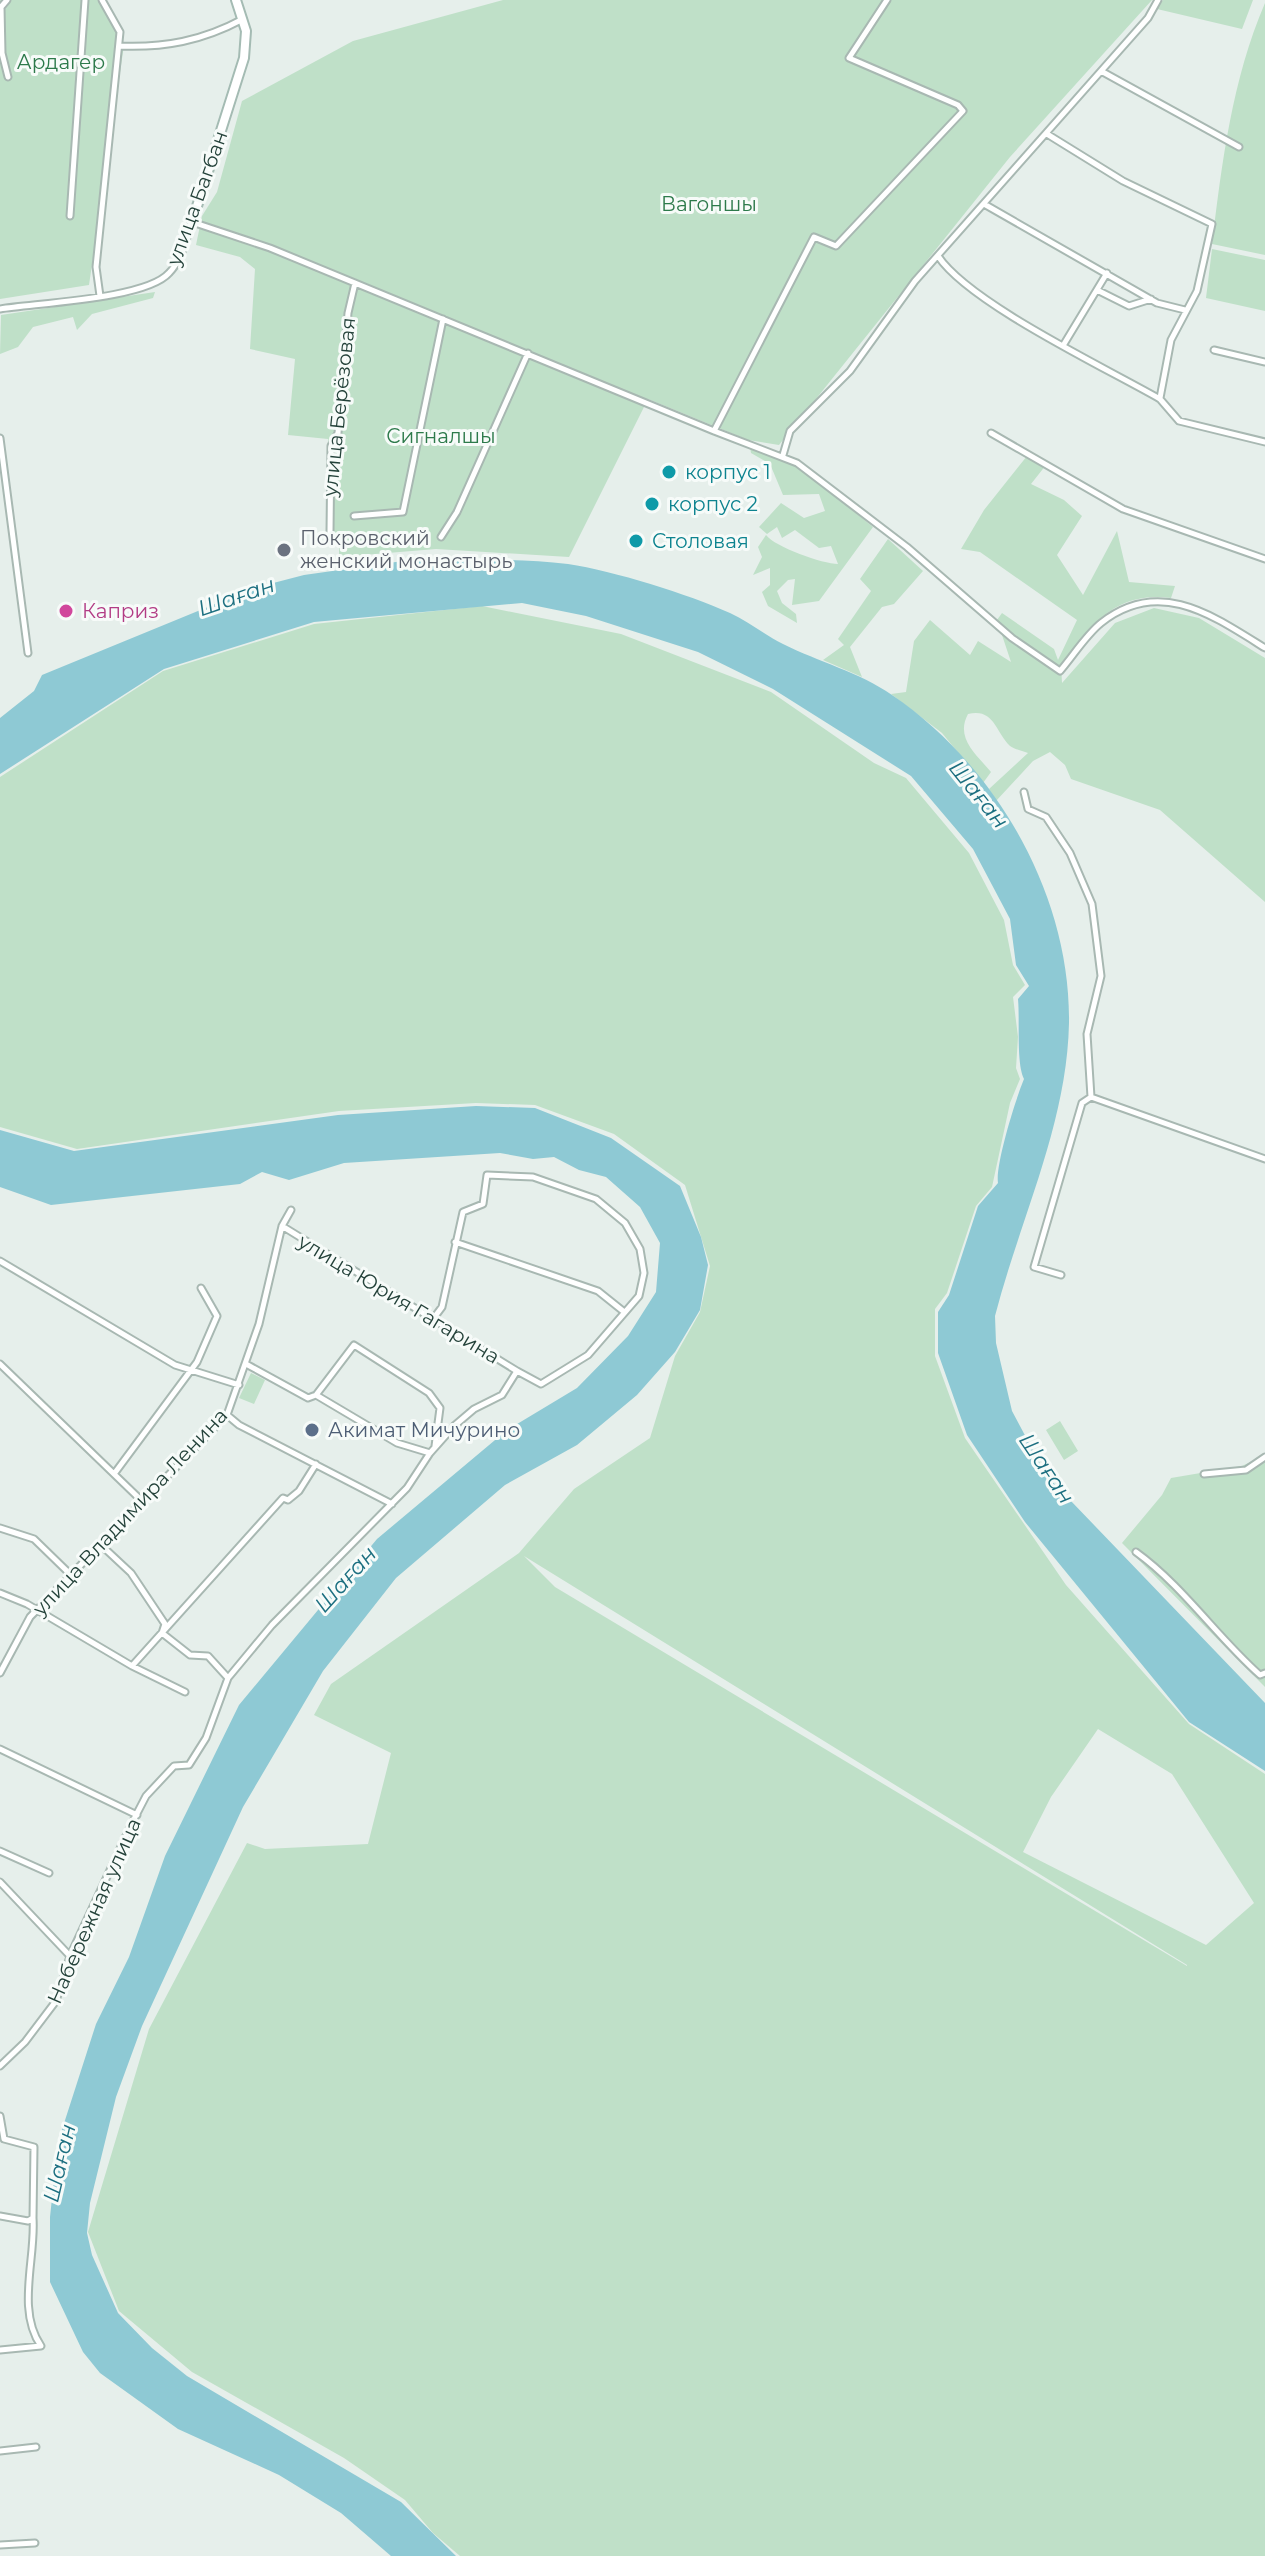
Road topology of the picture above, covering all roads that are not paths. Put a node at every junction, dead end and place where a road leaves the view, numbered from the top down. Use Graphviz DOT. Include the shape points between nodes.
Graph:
graph roads {
  1 [pos="7,0"];
  2 [pos="85,0"];
  3 [pos="102,0"];
  4 [pos="236,0"];
  5 [pos="887,0"];
  6 [pos="1158,0"];
  7 [pos="243,19"];
  8 [pos="119,46"];
  9 [pos="1101,71"];
  10 [pos="8,77"];
  11 [pos="1047,134"];
  12 [pos="1239,147"];
  13 [pos="984,204"];
  14 [pos="70,216"];
  15 [pos="192,222"];
  16 [pos="938,256"];
  17 [pos="1107,273"];
  18 [pos="355,283"];
  19 [pos="1097,290"];
  20 [pos="100,296"];
  21 [pos="1152,299"];
  22 [pos="0,309"];
  23 [pos="1185,310"];
  24 [pos="443,319"];
  25 [pos="1064,344"];
  26 [pos="1214,350"];
  27 [pos="528,353"];
  28 [pos="1265,362"];
  29 [pos="1160,399"];
  30 [pos="714,431"];
  31 [pos="991,433"];
  32 [pos="0,438"];
  33 [pos="1265,442"];
  34 [pos="783,455"];
  35 [pos="354,516"];
  36 [pos="330,532"];
  37 [pos="441,537"];
  38 [pos="1265,559"];
  39 [pos="1265,648"];
  40 [pos="28,653"];
  41 [pos="1024,792"];
  42 [pos="1091,1097"];
  43 [pos="1265,1159"];
  44 [pos="291,1210"];
  45 [pos="282,1226"];
  46 [pos="455,1242"];
  47 [pos="0,1261"];
  48 [pos="1061,1275"];
  49 [pos="201,1288"];
  50 [pos="623,1311"];
  51 [pos="433,1319"];
  52 [pos="246,1364"];
  53 [pos="2,1368"];
  54 [pos="191,1370"];
  55 [pos="517,1371"];
  56 [pos="239,1385"];
  57 [pos="316,1395"];
  58 [pos="227,1415"];
  59 [pos="432,1450"];
  60 [pos="1265,1457"];
  61 [pos="316,1464"];
  62 [pos="114,1474"];
  63 [pos="1204,1474"];
  64 [pos="144,1502"];
  65 [pos="392,1504"];
  66 [pos="0,1528"];
  67 [pos="101,1545"];
  68 [pos="1136,1552"];
  69 [pos="71,1575"];
  70 [pos="0,1593"];
  71 [pos="37,1610"];
  72 [pos="162,1633"];
  73 [pos="132,1666"];
  74 [pos="0,1673"];
  75 [pos="1265,1673"];
  76 [pos="228,1678"];
  77 [pos="185,1692"];
  78 [pos="0,1749"];
  79 [pos="137,1815"];
  80 [pos="0,1851"];
  81 [pos="49,1873"];
  82 [pos="0,1882"];
  83 [pos="70,1956"];
  84 [pos="0,2066"];
  85 [pos="0,2116"];
  86 [pos="0,2216"];
  87 [pos="31,2220"];
  88 [pos="0,2350"];
  89 [pos="36,2447"];
  90 [pos="0,2451"];
  91 [pos="35,2543"];
  92 [pos="0,2545"];
  1 -- 10 [label="street" via="1,7"];
  2 -- 14 [label="street"];
  3 -- 8 [label="street" via="120,32"];
  4 -- 7 [label="street, улица Багбан"];
  5 -- 30 [label="street" via="849,58 963,111 836,246 814,237"];
  6 -- 9 [label="street"];
  7 -- 8 [label="street" via="171,46"];
  7 -- 15 [label="street, улица Багбан" via="244,58"];
  8 -- 20 [label="street" via="96,267"];
  9 -- 11 [label="street"];
  9 -- 12 [label="street"];
  11 -- 13 [label="street"];
  11 -- 23 [label="street" via="1134,187 1212,224 1197,291"];
  13 -- 16 [label="street"];
  13 -- 17 [label="street"];
  15 -- 18 [label="street"];
  15 -- 20 [label="street, улица Багбан" via="168,275 146,287"];
  16 -- 25 [label="street" via="957,278"];
  16 -- 34 [label="street" via="850,371 790,431"];
  17 -- 19 [label="street"];
  17 -- 21 [label="street"];
  18 -- 24 [label="street"];
  18 -- 36 [label="street, улица Берёзовая" via="338,433 331,446"];
  19 -- 21 [label="street" via="1129,306"];
  19 -- 25 [label="street"];
  20 -- 22 [label="street, улица Багбан"];
  21 -- 23 [label="street"];
  23 -- 29 [label="street" via="1171,340"];
  24 -- 27 [label="street"];
  24 -- 35 [label="street" via="403,512"];
  25 -- 29 [label="street"];
  26 -- 28 [label="street"];
  27 -- 30 [label="street"];
  27 -- 37 [label="street"];
  29 -- 33 [label="street" via="1179,421"];
  30 -- 34 [label="street"];
  31 -- 38 [label="street" via="1123,509"];
  32 -- 40 [label="street"];
  34 -- 39 [label="street" via="1060,671 1098,625 1157,599 1190,607"];
  41 -- 42 [label="street" via="1028,809 1046,817 1070,853 1092,904 1101,976 1087,1034"];
  42 -- 43 [label="street"];
  42 -- 48 [label="street" via="1082,1103 1034,1267"];
  44 -- 45 [label="street, улица Владимира Ленина"];
  45 -- 51 [label="street, улица Юрия Гагарина"];
  45 -- 52 [label="street, улица Владимира Ленина"];
  46 -- 50 [label="street" via="598,1291"];
  46 -- 50 [label="street" via="463,1212 483,1204 487,1175 533,1177 578,1191 618,1215 635,1235 644,1273 639,1296"];
  46 -- 51 [label="street" via="442,1307"];
  47 -- 54 [label="street"];
  49 -- 54 [label="street" via="217,1316"];
  50 -- 55 [label="street" via="588,1355 541,1384"];
  51 -- 55 [label="street, улица Юрия Гагарина"];
  52 -- 56 [label="street, улица Владимира Ленина"];
  52 -- 57 [label="street" via="308,1398"];
  53 -- 62 [label="street"];
  54 -- 56 [label="street"];
  54 -- 62 [label="street"];
  55 -- 59 [label="street, Набережная улица" via="502,1395 474,1409"];
  56 -- 58 [label="street, улица Владимира Ленина"];
  57 -- 59 [label="street" via="397,1443"];
  57 -- 59 [label="street" via="354,1345 429,1393 440,1408"];
  58 -- 61 [label="street"];
  58 -- 64 [label="street, улица Владимира Ленина"];
  59 -- 65 [label="street, Набережная улица"];
  60 -- 63 [label="street" via="1246,1470"];
  61 -- 65 [label="street"];
  61 -- 72 [label="street" via="299,1491 283,1498"];
  62 -- 64 [label="street"];
  64 -- 67 [label="street, улица Владимира Ленина"];
  65 -- 76 [label="street, Набережная улица" via="272,1625"];
  66 -- 69 [label="street" via="34,1539"];
  67 -- 69 [label="street, улица Владимира Ленина"];
  67 -- 72 [label="street" via="143,1588 165,1624"];
  68 -- 75 [label="street" via="1239,1656 1260,1675"];
  69 -- 71 [label="street, улица Владимира Ленина"];
  70 -- 71 [label="street"];
  71 -- 73 [label="street"];
  71 -- 74 [label="street, улица Владимира Ленина"];
  72 -- 73 [label="street"];
  72 -- 76 [label="street" via="190,1655 208,1656"];
  73 -- 77 [label="street"];
  76 -- 79 [label="street, Набережная улица" via="206,1738 189,1765 174,1766 164,1774"];
  78 -- 79 [label="street"];
  79 -- 83 [label="street, Набережная улица"];
  80 -- 81 [label="street"];
  82 -- 83 [label="street"];
  83 -- 84 [label="street, Набережная улица" via="56,2001"];
  85 -- 87 [label="street" via="4,2139 34,2147"];
  86 -- 87 [label="street"];
  87 -- 88 [label="street" via="29,2300 41,2346"];
  89 -- 90 [label="street"];
  91 -- 92 [label="street"];
}
